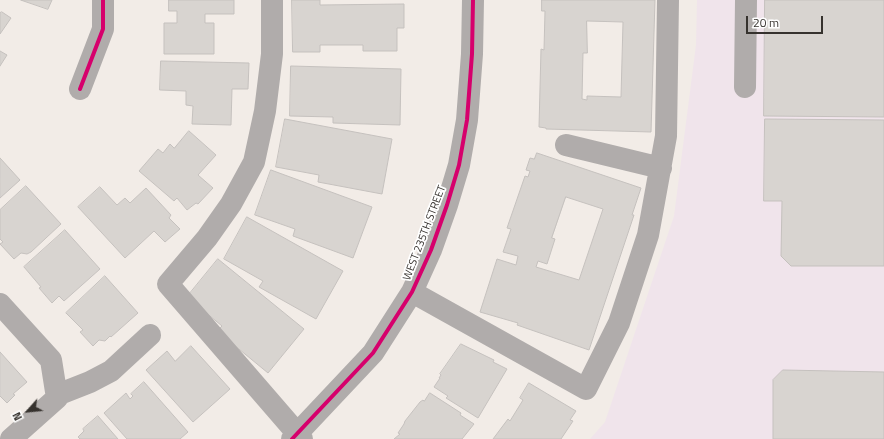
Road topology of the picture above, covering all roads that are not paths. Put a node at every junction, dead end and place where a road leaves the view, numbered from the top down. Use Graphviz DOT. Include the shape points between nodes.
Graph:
graph roads {
  1 [pos="103,0"];
  2 [pos="272,0"];
  3 [pos="473,0"];
  4 [pos="668,0"];
  5 [pos="746,0"];
  6 [pos="745,87"];
  7 [pos="80,89"];
  8 [pos="566,145"];
  9 [pos="661,168"];
  10 [pos="412,292"];
  11 [pos="0,304"];
  12 [pos="150,335"];
  13 [pos="57,396"];
  14 [pos="297,437"];
  15 [pos="11,439"];
  1 -- 7 [label="street" via="103,29"];
  2 -- 14 [label="street" via="272,54 265,111 254,162 231,204 207,238 168,284"];
  3 -- 10 [label="street, WEST 235TH STREET" via="468,112 459,166 431,250"];
  4 -- 9 [label="street" via="666,136"];
  5 -- 6 [label="street"];
  8 -- 9 [label="street"];
  9 -- 10 [label="street" via="648,234 619,323 586,389"];
  10 -- 14 [label="street, WEST 235TH STREET" via="373,353"];
  11 -- 13 [label="street" via="51,360"];
  12 -- 13 [label="street" via="111,371"];
  13 -- 15 [label="street"];
}
